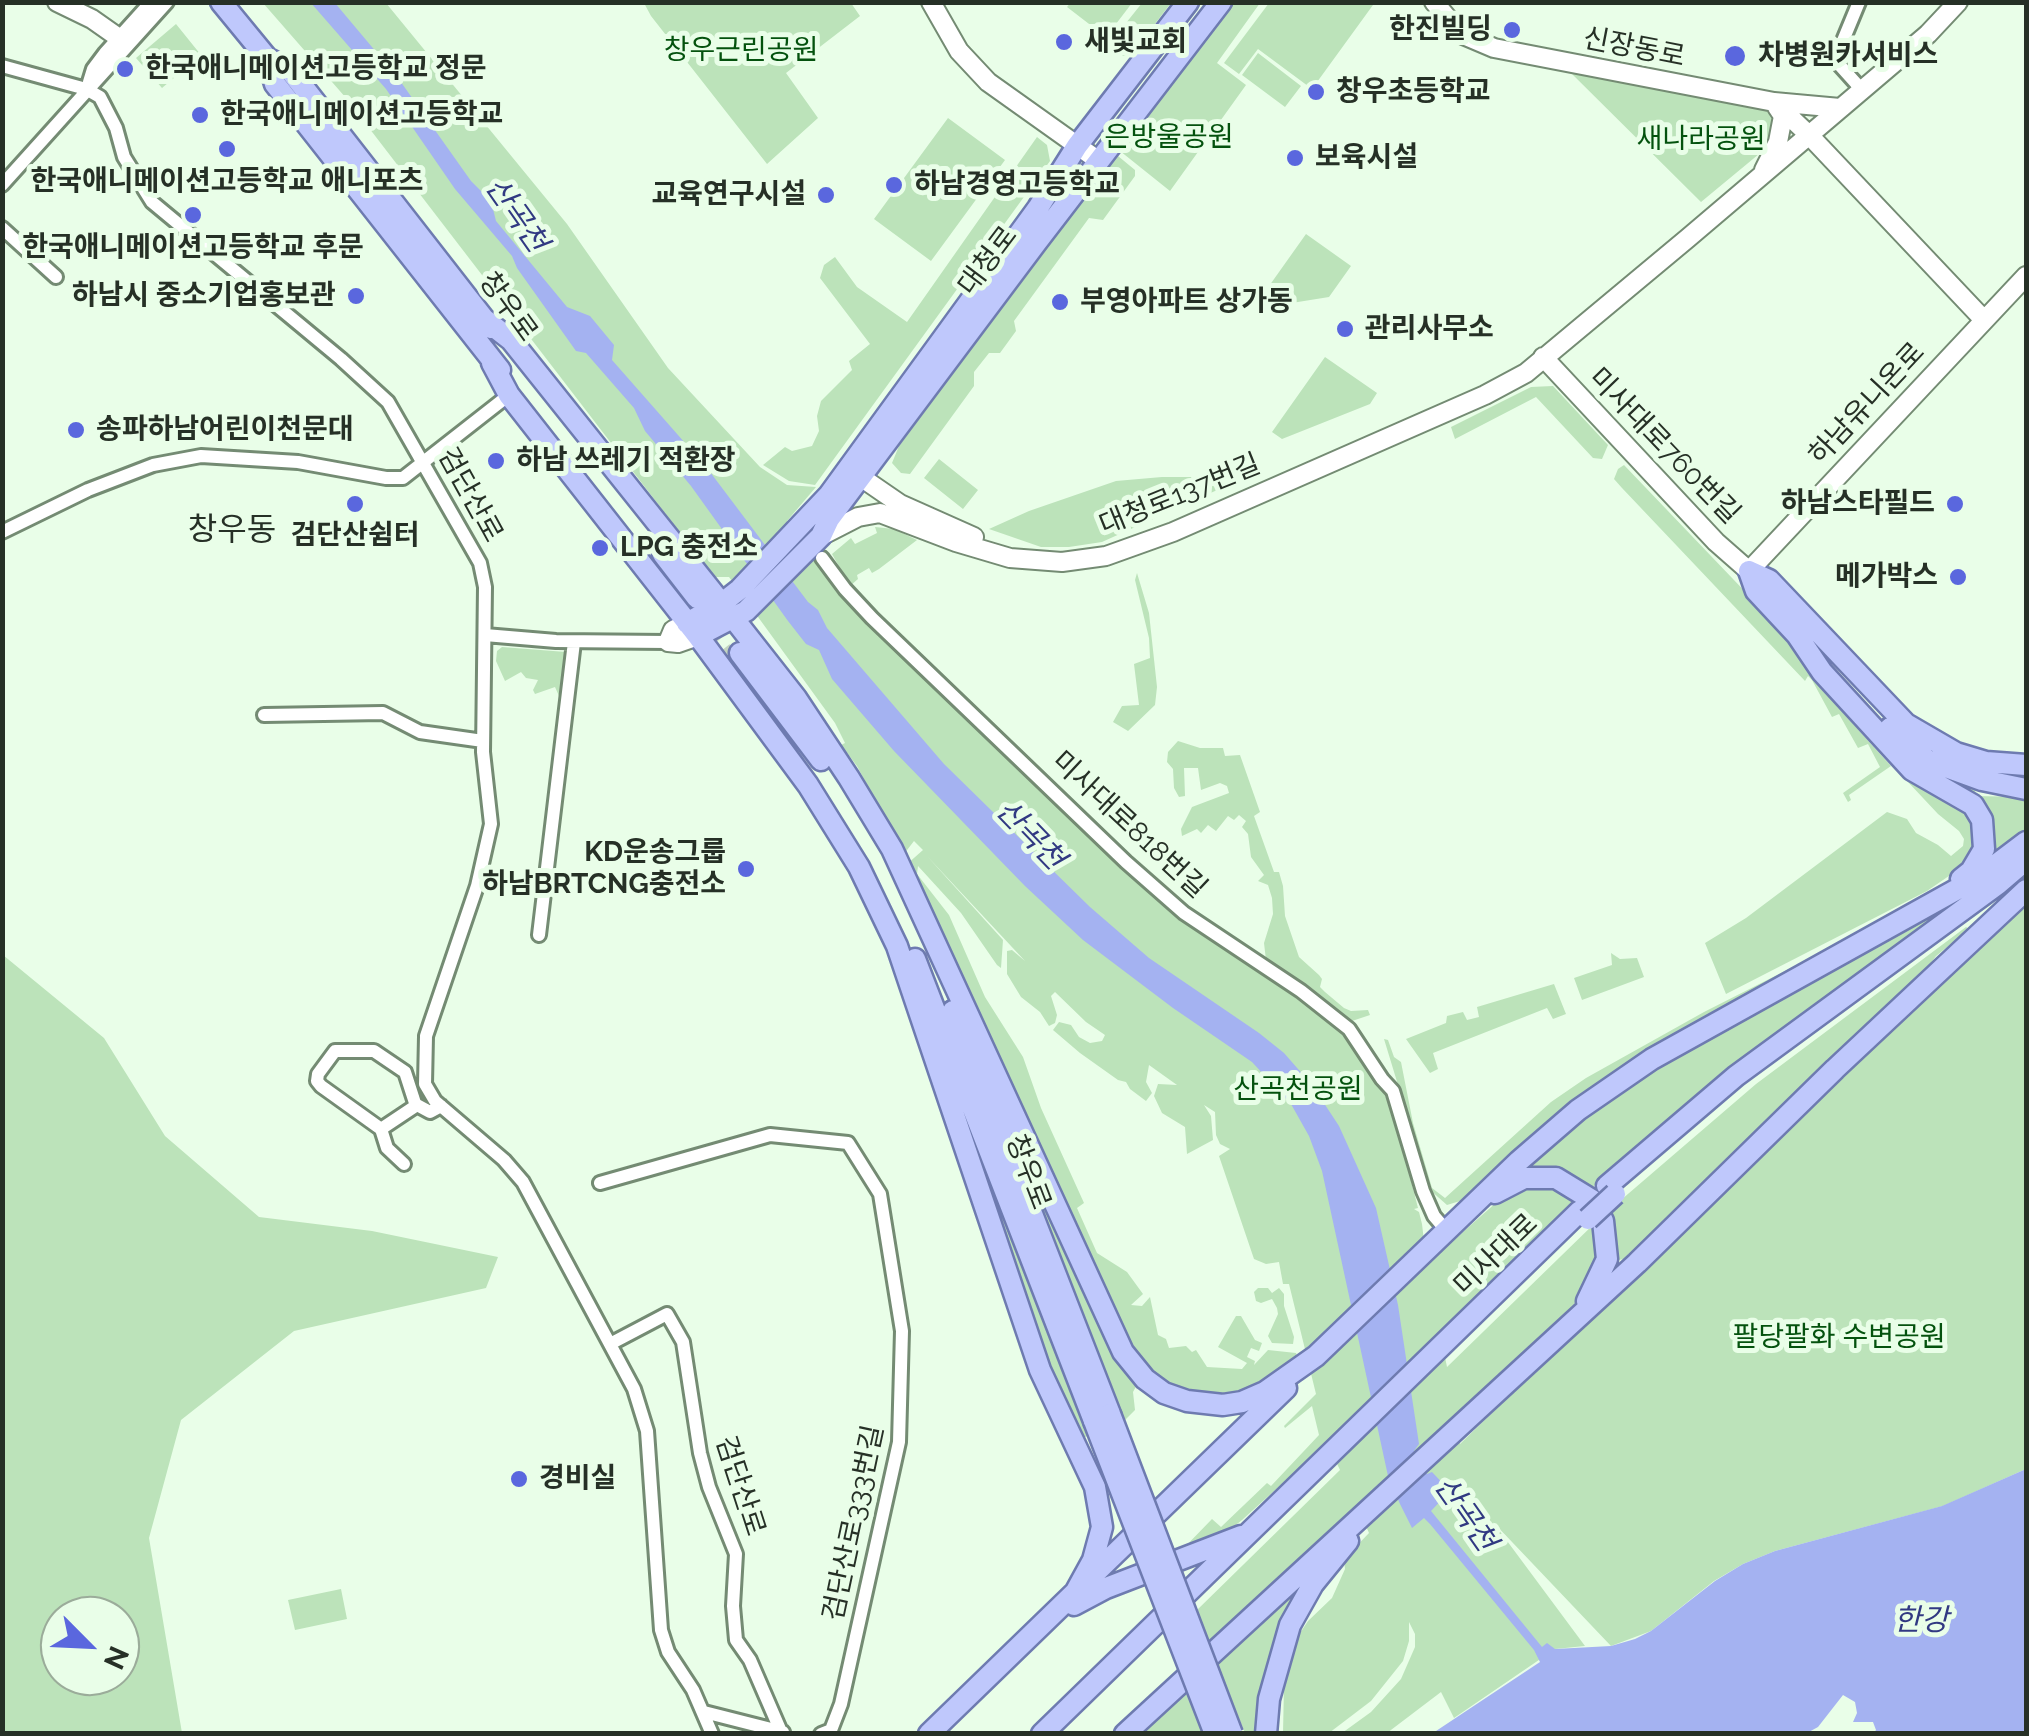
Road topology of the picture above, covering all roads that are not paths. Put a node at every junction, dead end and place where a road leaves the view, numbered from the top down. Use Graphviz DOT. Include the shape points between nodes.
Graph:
graph roads {
  1 [pos="57,2"];
  2 [pos="151,2"];
  3 [pos="166,2"];
  4 [pos="222,2"];
  5 [pos="930,2"];
  6 [pos="1188,2"];
  7 [pos="1221,2"];
  8 [pos="1434,2"];
  9 [pos="1859,2"];
  10 [pos="1958,2"];
  11 [pos="119,38"];
  12 [pos="267,58"];
  13 [pos="2,66"];
  14 [pos="86,89"];
  15 [pos="1862,90"];
  16 [pos="1774,102"];
  17 [pos="1840,108"];
  18 [pos="1809,135"];
  19 [pos="1077,146"];
  20 [pos="1099,161"];
  21 [pos="1760,177"];
  22 [pos="3,182"];
  23 [pos="2,228"];
  24 [pos="50,276"];
  25 [pos="2026,276"];
  26 [pos="484,319"];
  27 [pos="1984,320"];
  28 [pos="1542,358"];
  29 [pos="492,363"];
  30 [pos="509,396"];
  31 [pos="423,462"];
  32 [pos="854,473"];
  33 [pos="2,532"];
  34 [pos="821,536"];
  35 [pos="813,556"];
  36 [pos="1749,571"];
  37 [pos="748,595"];
  38 [pos="728,612"];
  39 [pos="692,616"];
  40 [pos="485,634"];
  41 [pos="1797,635"];
  42 [pos="574,642"];
  43 [pos="668,642"];
  44 [pos="735,657"];
  45 [pos="264,715"];
  46 [pos="483,742"];
  47 [pos="2026,765"];
  48 [pos="2026,789"];
  49 [pos="2026,842"];
  50 [pos="2026,860"];
  51 [pos="2026,875"];
  52 [pos="2026,890"];
  53 [pos="1928,906"];
  54 [pos="538,935"];
  55 [pos="418,1104"];
  56 [pos="441,1106"];
  57 [pos="381,1129"];
  58 [pos="404,1164"];
  59 [pos="600,1183"];
  60 [pos="1611,1190"];
  61 [pos="1467,1210"];
  62 [pos="1446,1230"];
  63 [pos="1578,1316"];
  64 [pos="610,1344"];
  65 [pos="1309,1361"];
  66 [pos="1102,1418"];
  67 [pos="1328,1464"];
  68 [pos="1355,1526"];
  69 [pos="1247,1534"];
  70 [pos="1076,1591"];
  71 [pos="1038,1627"];
  72 [pos="704,1712"];
  73 [pos="829,1732"];
  74 [pos="784,1733"];
  75 [pos="712,1734"];
  76 [pos="929,1734"];
  77 [pos="1042,1734"];
  78 [pos="1060,1734"];
  79 [pos="1126,1734"];
  80 [pos="1215,1734"];
  81 [pos="1232,1734"];
  82 [pos="1266,1734"];
  1 -- 11 [label="main road"];
  2 -- 11 [label="street"];
  3 -- 14 [label="street"];
  4 -- 12 [label="main road, 창우로"];
  5 -- 19 [label="main road" via="959,51 988,82"];
  6 -- 19 [label="main road, 대청로"];
  7 -- 20 [label="main road, 대청로"];
  8 -- 16 [label="main road, 신장동로" via="1461,34 1494,48"];
  9 -- 15 [label="street" via="1835,60"];
  10 -- 15 [label="main road"];
  11 -- 14 [label="street"];
  12 -- 26 [label="main road, 창우로" via="290,70"];
  12 -- 29 [label="main road, 창우로" via="276,84"];
  13 -- 14 [label="street"];
  14 -- 22 [label="street"];
  14 -- 31 [label="street, 검단산로" via="108,110 124,157 152,202 388,402"];
  15 -- 17 [label="main road"];
  16 -- 17 [label="main road, 신장동로"];
  16 -- 18 [label="main road"];
  16 -- 21 [label="main road" via="1783,116"];
  17 -- 18 [label="main road"];
  18 -- 21 [label="main road, 대청로137번길"];
  18 -- 27 [label="main road"];
  19 -- 20 [label="main road"];
  19 -- 32 [label="main road, 대청로"];
  20 -- 32 [label="main road, 대청로"];
  21 -- 28 [label="main road, 대청로137번길"];
  23 -- 24 [label="street"];
  25 -- 27 [label="main road, 하남유니온로"];
  26 -- 38 [label="main road" via="511,340"];
  26 -- 39 [label="main road, 창우로"];
  27 -- 36 [label="main road, 하남유니온로"];
  28 -- 32 [label="main road, 대청로137번길" via="1520,362 1466,393 1161,526 1092,548 1042,551 981,540 900,504"];
  28 -- 34 [label="main road, 대청로137번길" via="1450,412 1106,556 1062,562 1010,558 880,513"];
  28 -- 36 [label="main road, 미사대로760번길"];
  29 -- 30 [label="main road"];
  29 -- 39 [label="main road, 창우로" via="512,379"];
  30 -- 31 [label="street"];
  30 -- 39 [label="main road"];
  31 -- 33 [label="street" via="394,479 298,462 201,456 153,465"];
  31 -- 40 [label="street, 검단산로" via="484,574"];
  32 -- 34 [label="main road, 대청로"];
  32 -- 37 [label="main road, 대청로" via="790,537"];
  34 -- 35 [label="main road, 대청로"];
  35 -- 37 [label="main road, 대청로"];
  35 -- 62 [label="street, 미사대로818번길" via="1126,862 1184,913 1349,1029 1394,1091 1423,1191"];
  36 -- 41 [label="main road" via="1756,591"];
  36 -- 47 [label="main road" via="1768,580 1906,724 1956,753"];
  37 -- 38 [label="main road"];
  38 -- 39 [label="main road"];
  38 -- 65 [label="main road" via="796,698 892,849 1133,1366 1164,1392 1223,1405 1254,1398"];
  39 -- 43 [label="main road"];
  39 -- 70 [label="main road" via="860,867 897,946 1021,1318 1102,1511 1099,1543"];
  40 -- 42 [label="street"];
  40 -- 46 [label="street, 검단산로"];
  41 -- 48 [label="main road" via="1926,760"];
  41 -- 53 [label="main road" via="1912,770 1972,805 1982,820 1978,862"];
  42 -- 43 [label="street"];
  42 -- 54 [label="street"];
  44 -- 66 [label="main road, 창우로" via="832,797 892,908"];
  45 -- 46 [label="street" via="383,713 420,732"];
  46 -- 56 [label="street, 검단산로" via="489,839 423,1056 425,1084"];
  49 -- 53 [label="main road"];
  50 -- 60 [label="main road, 미사대로" via="1736,1076"];
  51 -- 60 [label="main road, 미사대로"];
  52 -- 63 [label="main road"];
  53 -- 61 [label="main road" via="1652,1059 1578,1110"];
  55 -- 56 [label="street" via="430,1112"];
  55 -- 57 [label="street"];
  55 -- 57 [label="street" via="396,1064 374,1051 335,1051 317,1082"];
  56 -- 64 [label="street, 검단산로" via="523,1182"];
  57 -- 58 [label="street" via="387,1148"];
  59 -- 73 [label="street, 검단산로333번길" via="770,1134 848,1144 880,1194 902,1331 900,1442"];
  60 -- 67 [label="main road, 미사대로"];
  61 -- 62 [label="main road"];
  61 -- 63 [label="main road" via="1524,1178 1556,1178 1592,1200 1603,1222 1607,1258"];
  62 -- 65 [label="main road"];
  63 -- 68 [label="main road"];
  64 -- 72 [label="street, 검단산로" via="647,1431 664,1641"];
  64 -- 74 [label="street, 검단산로" via="667,1314 683,1342 700,1452 736,1554 736,1640"];
  65 -- 70 [label="main road"];
  66 -- 80 [label="main road, 창우로, bridge"];
  66 -- 81 [label="main road, bridge"];
  67 -- 69 [label="main road, 미사대로"];
  67 -- 78 [label="main road, 미사대로"];
  68 -- 79 [label="main road"];
  68 -- 82 [label="main road" via="1299,1609 1278,1661"];
  69 -- 71 [label="main road" via="1106,1588"];
  69 -- 77 [label="main road, 미사대로"];
  70 -- 71 [label="main road"];
  71 -- 76 [label="main road"];
  72 -- 74 [label="street"];
  72 -- 75 [label="street, 검단산로"];
}
